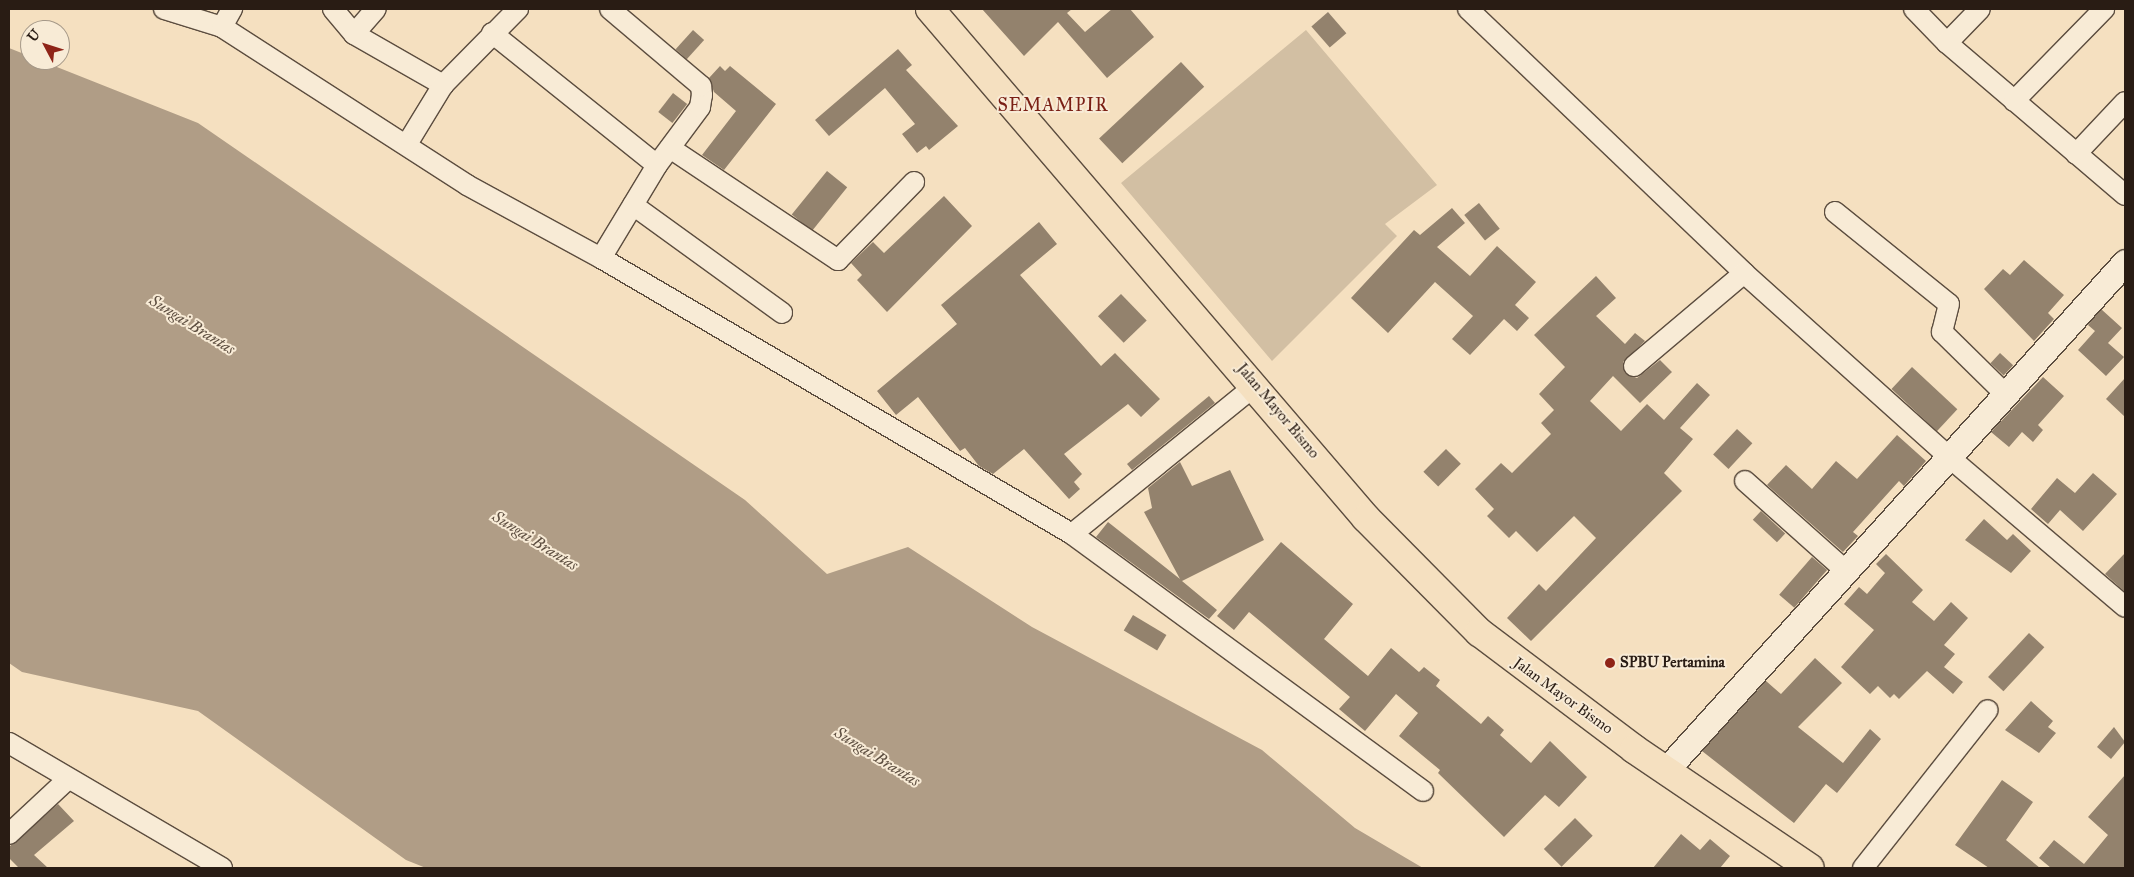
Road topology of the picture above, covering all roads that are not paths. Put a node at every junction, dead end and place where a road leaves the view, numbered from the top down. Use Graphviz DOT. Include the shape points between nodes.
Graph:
graph roads {
  1 [pos="164,9"];
  2 [pos="232,9"];
  3 [pos="333,9"];
  4 [pos="376,9"];
  5 [pos="518,9"];
  6 [pos="610,9"];
  7 [pos="930,9"];
  8 [pos="1468,9"];
  9 [pos="1914,9"];
  10 [pos="1980,9"];
  11 [pos="2104,9"];
  12 [pos="222,27"];
  13 [pos="492,33"];
  14 [pos="354,34"];
  15 [pos="1947,43"];
  16 [pos="443,85"];
  17 [pos="2014,101"];
  18 [pos="2125,102"];
  19 [pos="407,144"];
  20 [pos="670,148"];
  21 [pos="2076,154"];
  22 [pos="657,165"];
  23 [pos="914,182"];
  24 [pos="2125,195"];
  25 [pos="633,205"];
  26 [pos="1835,212"];
  27 [pos="601,258"];
  28 [pos="2125,262"];
  29 [pos="1744,273"];
  30 [pos="782,313"];
  31 [pos="1634,366"];
  32 [pos="1256,385"];
  33 [pos="2004,393"];
  34 [pos="1949,457"];
  35 [pos="1745,481"];
  36 [pos="1072,534"];
  37 [pos="1846,571"];
  38 [pos="2125,607"];
  39 [pos="1988,710"];
  40 [pos="9,743"];
  41 [pos="1665,771"];
  42 [pos="68,779"];
  43 [pos="1423,791"];
  44 [pos="9,834"];
  45 [pos="222,868"];
  46 [pos="1810,868"];
  47 [pos="1864,868"];
  1 -- 12 [label="street"];
  2 -- 12 [label="street"];
  3 -- 14 [label="street"];
  4 -- 14 [label="street"];
  5 -- 13 [label="street"];
  6 -- 20 [label="street" via="701,86 700,107"];
  7 -- 32 [label="main road, Jalan Mayor Bismo"];
  8 -- 29 [label="street"];
  9 -- 15 [label="street"];
  10 -- 15 [label="street"];
  11 -- 17 [label="street"];
  12 -- 19 [label="street"];
  13 -- 16 [label="street"];
  13 -- 22 [label="street"];
  14 -- 16 [label="street"];
  15 -- 17 [label="street"];
  16 -- 19 [label="street"];
  17 -- 21 [label="street"];
  18 -- 21 [label="street"];
  19 -- 27 [label="street" via="467,185"];
  20 -- 22 [label="street"];
  20 -- 23 [label="street" via="838,260"];
  21 -- 24 [label="street"];
  22 -- 25 [label="street"];
  25 -- 27 [label="street"];
  25 -- 30 [label="street"];
  26 -- 33 [label="street" via="1949,304 1942,332"];
  27 -- 36 [label="street"];
  28 -- 33 [label="street"];
  29 -- 31 [label="street"];
  29 -- 34 [label="street"];
  32 -- 36 [label="street"];
  32 -- 41 [label="main road, Jalan Mayor Bismo" via="1366,518 1479,632"];
  33 -- 34 [label="street"];
  34 -- 37 [label="street"];
  34 -- 38 [label="street"];
  35 -- 37 [label="street"];
  36 -- 43 [label="street"];
  37 -- 41 [label="street"];
  39 -- 47 [label="street"];
  40 -- 42 [label="street"];
  41 -- 46 [label="main road, Jalan Mayor Bismo"];
  42 -- 44 [label="street"];
  42 -- 45 [label="street"];
}
